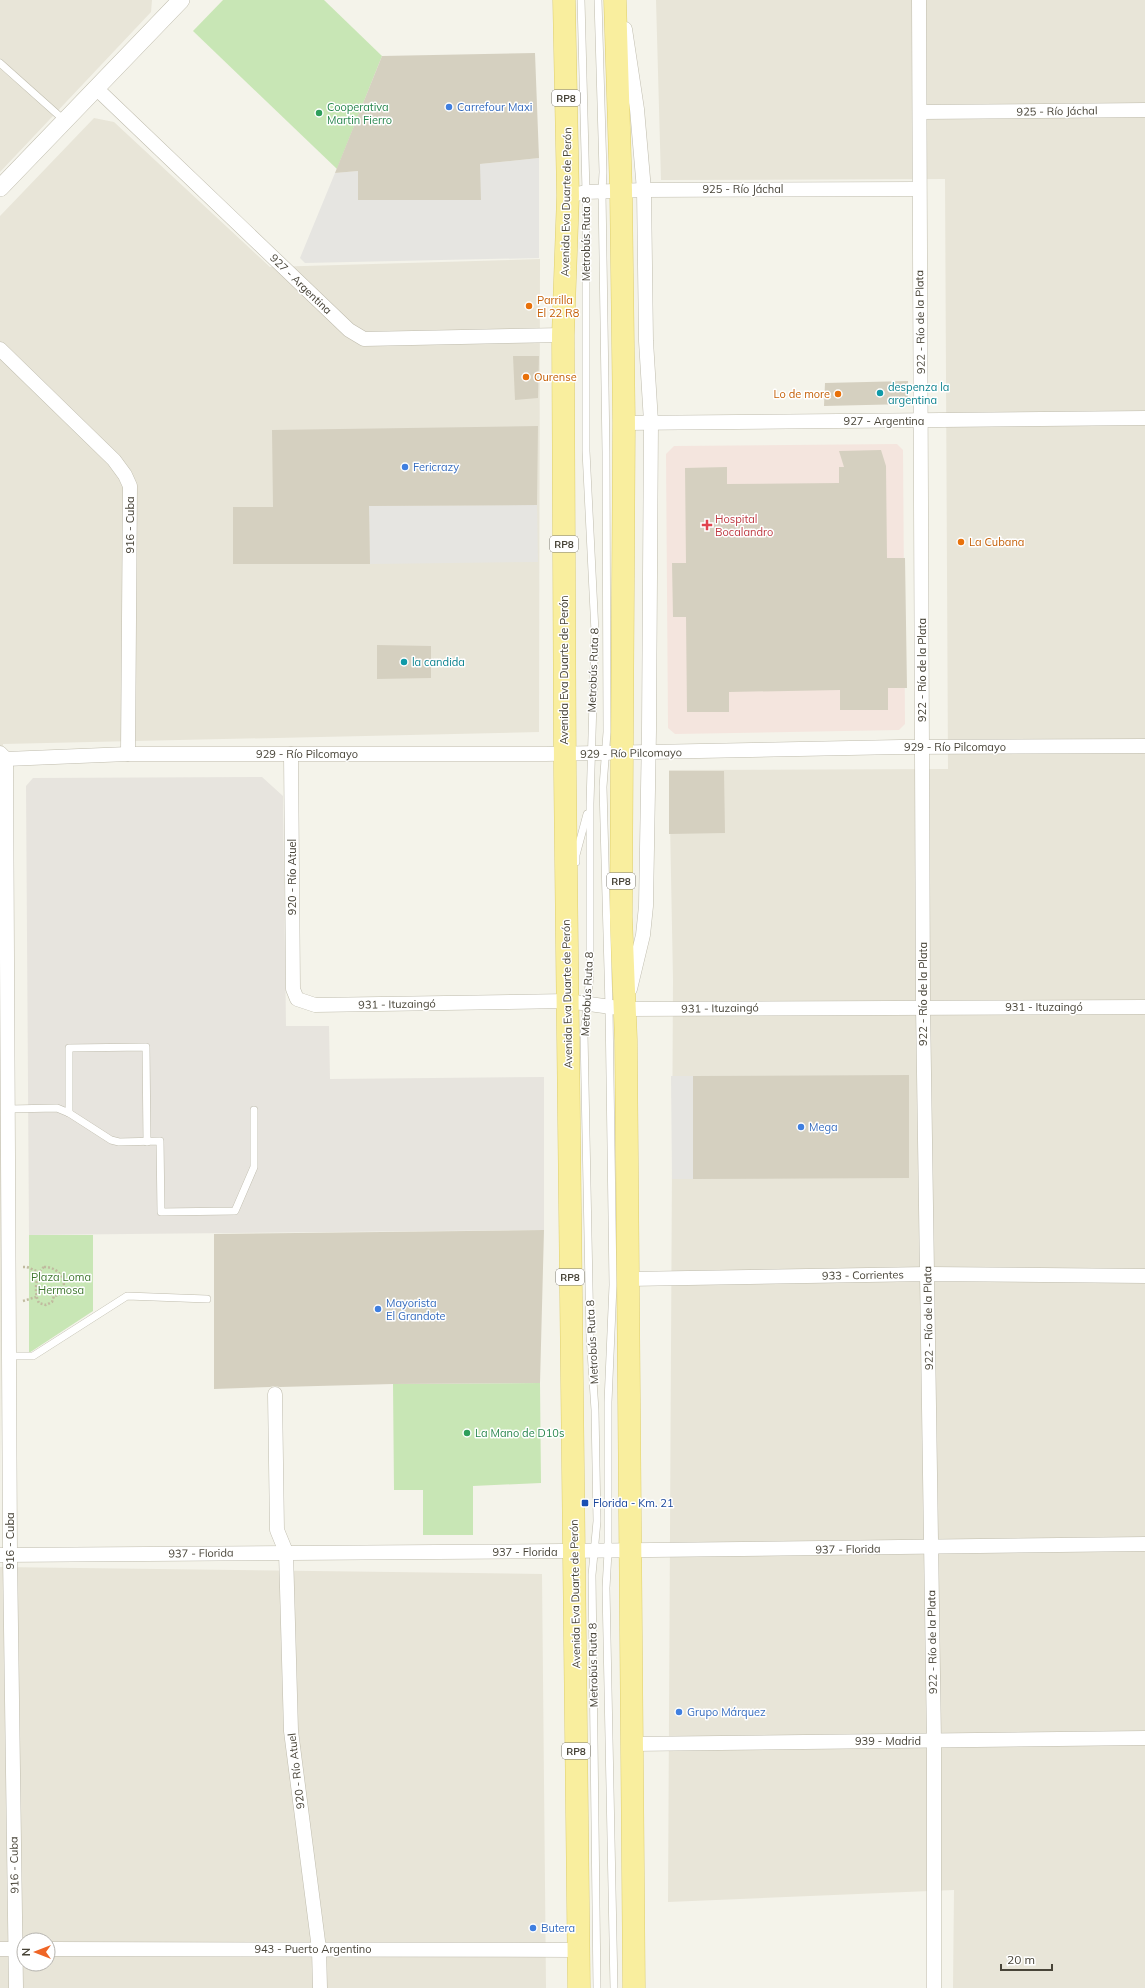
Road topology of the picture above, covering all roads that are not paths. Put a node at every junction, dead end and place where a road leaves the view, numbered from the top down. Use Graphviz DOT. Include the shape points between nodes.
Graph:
graph roads {
  1 [pos="181,0"];
  2 [pos="564,0"];
  3 [pos="581,0"];
  4 [pos="598,0"];
  5 [pos="616,0"];
  6 [pos="621,0"];
  7 [pos="919,0"];
  8 [pos="0,63"];
  9 [pos="97,89"];
  10 [pos="1145,110"];
  11 [pos="920,112"];
  12 [pos="65,122"];
  13 [pos="0,188"];
  14 [pos="919,188"];
  15 [pos="644,190"];
  16 [pos="611,192"];
  17 [pos="577,194"];
  18 [pos="563,335"];
  19 [pos="0,349"];
  20 [pos="1145,418"];
  21 [pos="921,420"];
  22 [pos="651,422"];
  23 [pos="624,423"];
  24 [pos="1145,746"];
  25 [pos="922,747"];
  26 [pos="648,752"];
  27 [pos="606,753"];
  28 [pos="128,754"];
  29 [pos="291,754"];
  30 [pos="565,754"];
  31 [pos="3,756"];
  32 [pos="590,804"];
  33 [pos="571,873"];
  34 [pos="4,915"];
  35 [pos="297,999"];
  36 [pos="577,1003"];
  37 [pos="922,1006"];
  38 [pos="1145,1007"];
  39 [pos="617,1008"];
  40 [pos="4,1109"];
  41 [pos="254,1110"];
  42 [pos="69,1113"];
  43 [pos="147,1142"];
  44 [pos="928,1274"];
  45 [pos="1145,1276"];
  46 [pos="628,1279"];
  47 [pos="207,1299"];
  48 [pos="9,1356"];
  49 [pos="275,1394"];
  50 [pos="1145,1544"];
  51 [pos="930,1548"];
  52 [pos="619,1551"];
  53 [pos="286,1552"];
  54 [pos="584,1552"];
  55 [pos="5,1555"];
  56 [pos="1145,1738"];
  57 [pos="934,1741"];
  58 [pos="631,1744"];
  59 [pos="19,1932"];
  60 [pos="0,1949"];
  61 [pos="16,1949"];
  62 [pos="56,1949"];
  63 [pos="319,1949"];
  64 [pos="578,1950"];
  65 [pos="18,1972"];
  66 [pos="16,1988"];
  67 [pos="320,1988"];
  68 [pos="579,1988"];
  69 [pos="597,1988"];
  70 [pos="614,1988"];
  71 [pos="634,1988"];
  72 [pos="934,1988"];
  1 -- 9 [label="street"];
  2 -- 17 [label="main road, Avenida Eva Duarte de Perón / RP8"];
  3 -- 17 [label="lane, Metrobús Ruta 8"];
  4 -- 16 [label="lane, Metrobús Ruta 8" via="603,172"];
  5 -- 16 [label="main road, RP8"];
  6 -- 15 [label="street" via="637,110"];
  7 -- 11 [label="street, 922 - Río de la Plata"];
  8 -- 12 [label="lane"];
  9 -- 12 [label="street"];
  9 -- 18 [label="street, 927 - Argentina" via="349,330 364,339"];
  10 -- 11 [label="street, 925 - Río Jáchal"];
  11 -- 14 [label="street, 922 - Río de la Plata"];
  12 -- 13 [label="street"];
  14 -- 15 [label="street, 925 - Río Jáchal"];
  14 -- 21 [label="street, 922 - Río de la Plata"];
  15 -- 16 [label="street, 925 - Río Jáchal"];
  15 -- 22 [label="street" via="646,341"];
  16 -- 17 [label="street, 925 - Río Jáchal"];
  16 -- 23 [label="main road, RP8"];
  16 -- 27 [label="lane, Metrobús Ruta 8" via="606,451"];
  17 -- 18 [label="main road, Avenida Eva Duarte de Perón / RP8"];
  17 -- 27 [label="lane, Metrobús Ruta 8" via="595,632"];
  18 -- 30 [label="main road, Avenida Eva Duarte de Perón / RP8"];
  19 -- 28 [label="street, 916 - Cuba" via="114,460 130,486"];
  20 -- 21 [label="street, 927 - Argentina"];
  21 -- 22 [label="street, 927 - Argentina"];
  21 -- 25 [label="street, 922 - Río de la Plata"];
  22 -- 23 [label="street, 927 - Argentina"];
  22 -- 26 [label="street"];
  23 -- 27 [label="main road, RP8"];
  24 -- 25 [label="street, 929 - Río Pilcomayo"];
  25 -- 26 [label="street, 929 - Río Pilcomayo"];
  25 -- 37 [label="street, 922 - Río de la Plata"];
  26 -- 27 [label="street, 929 - Río Pilcomayo"];
  26 -- 39 [label="street" via="646,906 643,935"];
  27 -- 30 [label="street, 929 - Río Pilcomayo"];
  27 -- 32 [label="lane, Metrobús Ruta 8"];
  27 -- 39 [label="main road, RP8" via="621,917"];
  28 -- 29 [label="street, 929 - Río Pilcomayo"];
  28 -- 31 [label="street, 929 - Río Pilcomayo"];
  29 -- 30 [label="street, 929 - Río Pilcomayo"];
  29 -- 35 [label="street, 920 - Río Atuel" via="293,989"];
  30 -- 33 [label="main road, Avenida Eva Duarte de Perón / RP8"];
  31 -- 34 [label="street, 916 - Cuba"];
  32 -- 33 [label="lane"];
  32 -- 36 [label="lane, Metrobús Ruta 8" via="590,975"];
  33 -- 36 [label="main road, Avenida Eva Duarte de Perón" via="577,913"];
  34 -- 40 [label="street, 916 - Cuba"];
  35 -- 36 [label="street, 931 - Ituzaingó" via="316,1005"];
  36 -- 39 [label="street, 931 - Ituzaingó"];
  36 -- 54 [label="main road, Avenida Eva Duarte de Perón / RP8"];
  37 -- 38 [label="street, 931 - Ituzaingó"];
  37 -- 39 [label="street, 931 - Ituzaingó"];
  37 -- 44 [label="street, 922 - Río de la Plata"];
  39 -- 46 [label="main road, RP8"];
  39 -- 52 [label="lane, Metrobús Ruta 8" via="613,1285 608,1402"];
  40 -- 42 [label="lane" via="57,1108"];
  40 -- 48 [label="street, 916 - Cuba"];
  41 -- 43 [label="lane" via="254,1167 235,1211 161,1212 160,1141"];
  42 -- 43 [label="lane" via="111,1140"];
  42 -- 43 [label="lane" via="69,1048 146,1047"];
  44 -- 45 [label="street, 933 - Corrientes"];
  44 -- 46 [label="street, 933 - Corrientes"];
  44 -- 51 [label="street, 922 - Río de la Plata"];
  46 -- 52 [label="main road, RP8"];
  47 -- 48 [label="lane" via="127,1296 33,1356"];
  48 -- 55 [label="street, 916 - Cuba"];
  49 -- 53 [label="street" via="277,1530"];
  50 -- 51 [label="street, 937 - Florida"];
  51 -- 52 [label="street, 937 - Florida"];
  51 -- 57 [label="street, 922 - Río de la Plata"];
  52 -- 54 [label="street, 937 - Florida"];
  52 -- 58 [label="main road, RP8"];
  52 -- 70 [label="lane, Metrobús Ruta 8" via="606,1596"];
  53 -- 54 [label="street, 937 - Florida"];
  53 -- 55 [label="street, 937 - Florida"];
  53 -- 63 [label="street, 920 - Río Atuel" via="291,1731"];
  54 -- 64 [label="main road, Avenida Eva Duarte de Perón / RP8"];
  54 -- 69 [label="lane, Metrobús Ruta 8"];
  55 -- 59 [label="street, 916 - Cuba"];
  56 -- 57 [label="street, 939 - Madrid"];
  57 -- 58 [label="street, 939 - Madrid"];
  57 -- 72 [label="street, 922 - Río de la Plata"];
  58 -- 71 [label="main road, RP8"];
  60 -- 61 [label="street"];
  62 -- 63 [label="street, 943 - Puerto Argentino"];
  63 -- 64 [label="street, 943 - Puerto Argentino"];
  63 -- 67 [label="street, 920 - Río Atuel"];
  64 -- 68 [label="main road, Avenida Eva Duarte de Perón / RP8"];
  65 -- 66 [label="street, 916 - Cuba"];
}
